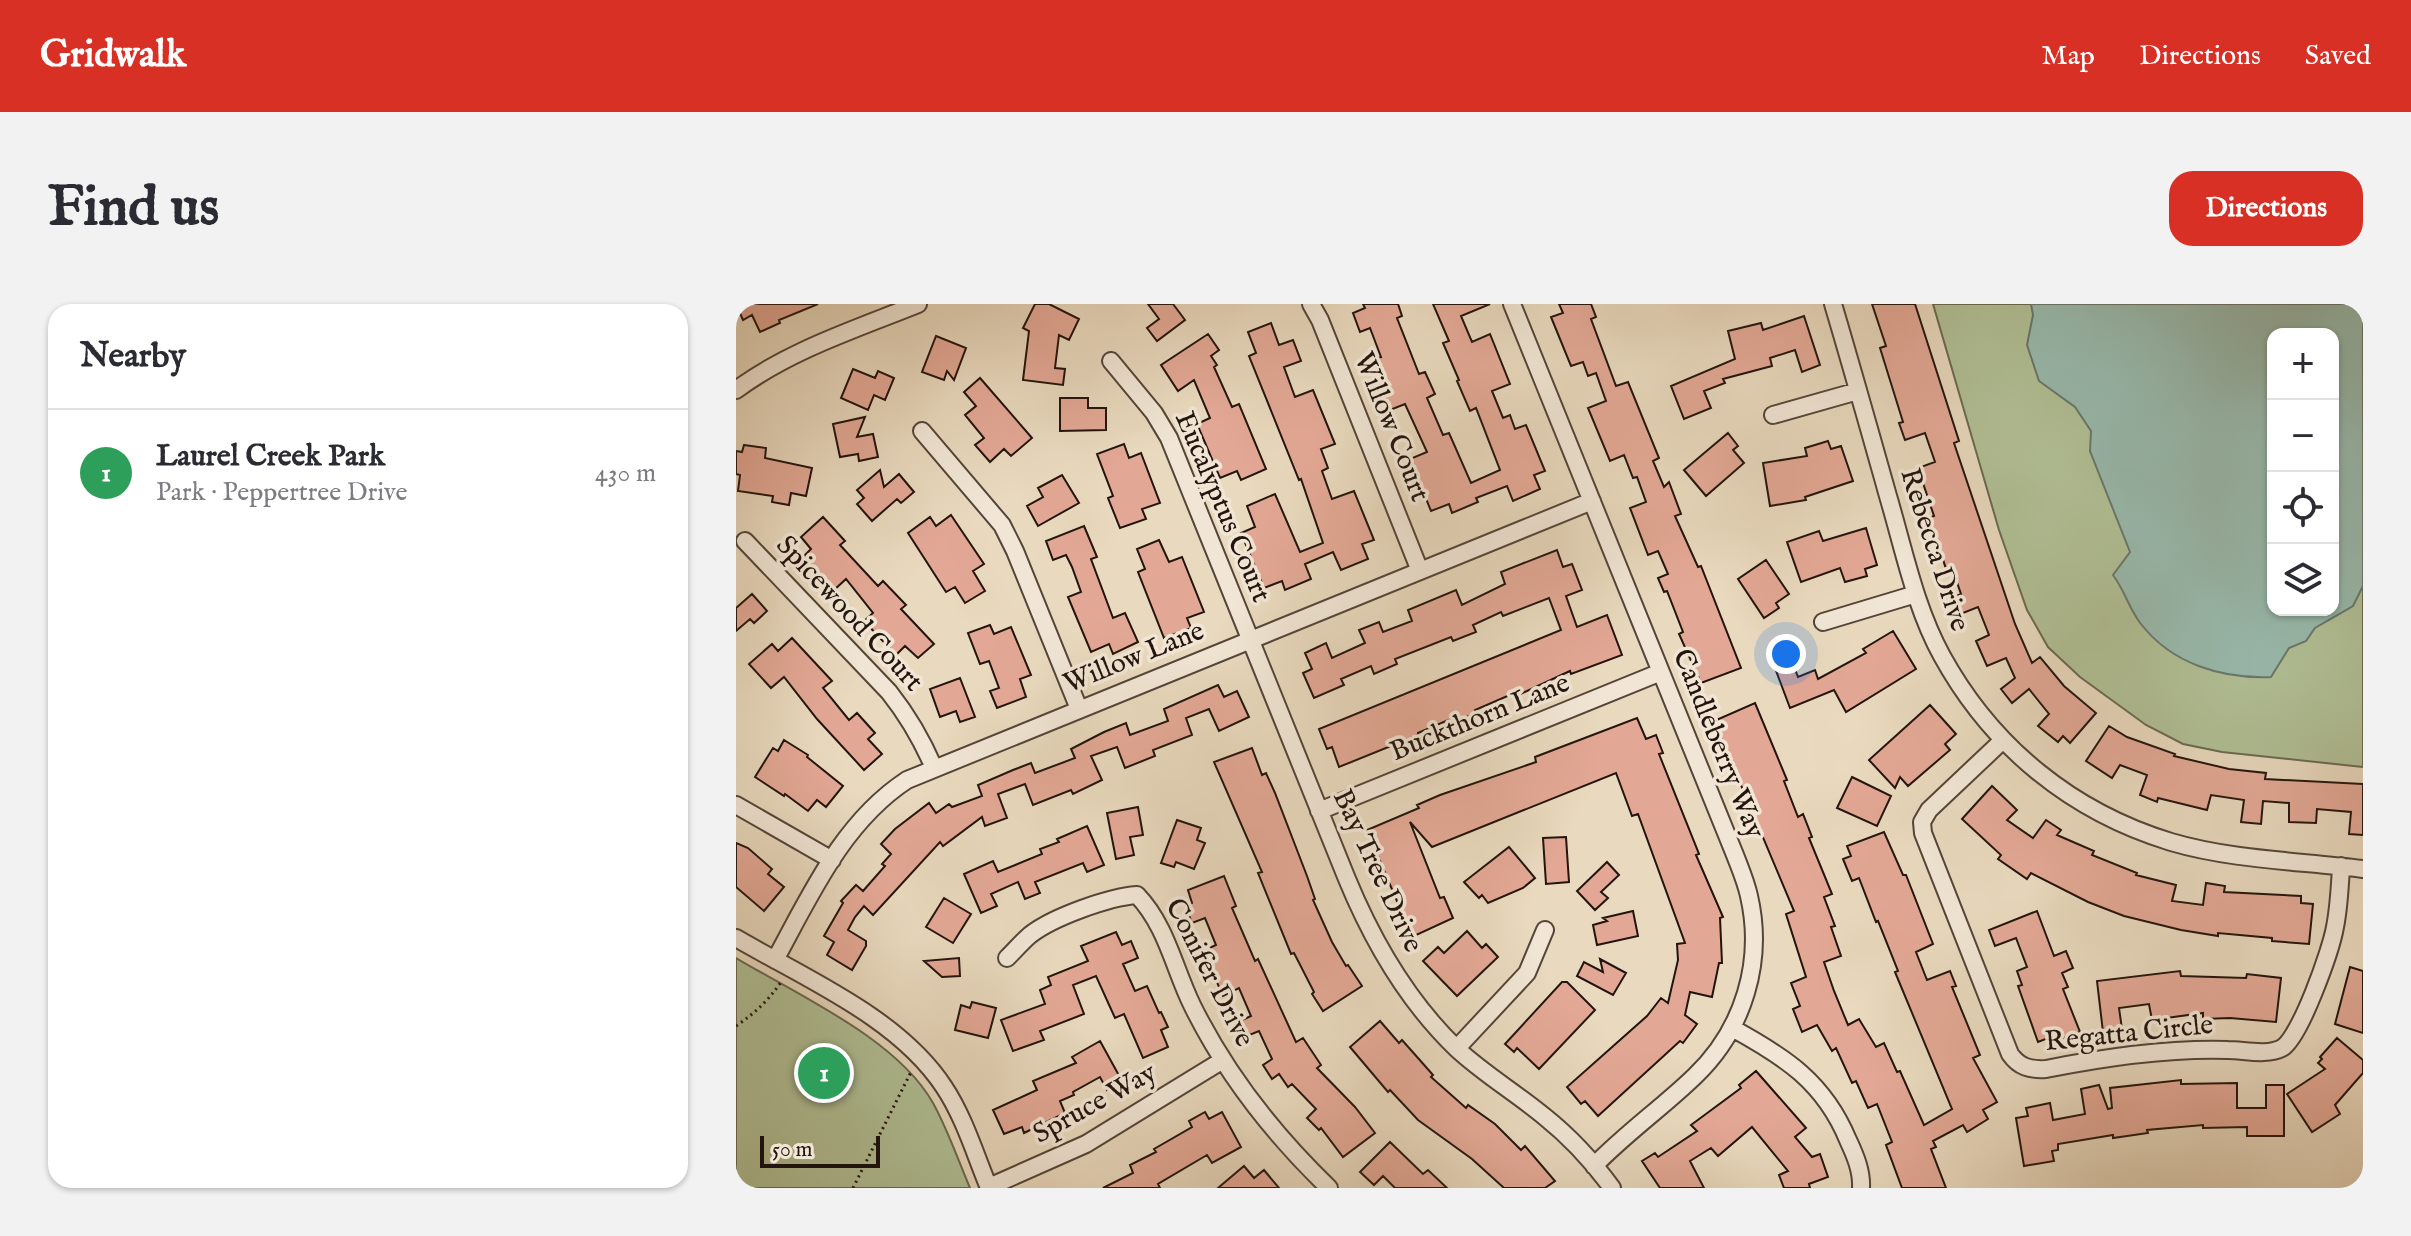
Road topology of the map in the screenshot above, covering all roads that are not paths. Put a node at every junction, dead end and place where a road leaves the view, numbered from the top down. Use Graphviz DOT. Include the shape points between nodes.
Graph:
graph roads {
  1 [pos="1311,304"];
  2 [pos="1512,304"];
  3 [pos="1833,304"];
  4 [pos="912,305"];
  5 [pos="1111,361"];
  6 [pos="736,390"];
  7 [pos="1858,391"];
  8 [pos="1773,415"];
  9 [pos="922,431"];
  10 [pos="1592,501"];
  11 [pos="745,541"];
  12 [pos="1420,571"];
  13 [pos="1916,594"];
  14 [pos="1823,622"];
  15 [pos="1251,639"];
  16 [pos="1661,672"];
  17 [pos="1079,709"];
  18 [pos="2002,741"];
  19 [pos="934,768"];
  20 [pos="736,805"];
  21 [pos="1319,811"];
  22 [pos="832,860"];
  23 [pos="2341,866"];
  24 [pos="2363,869"];
  25 [pos="1545,930"];
  26 [pos="736,938"];
  27 [pos="1007,958"];
  28 [pos="775,960"];
  29 [pos="1732,1028"];
  30 [pos="1457,1048"];
  31 [pos="1223,1060"];
  32 [pos="1594,1166"];
  33 [pos="989,1187"];
  34 [pos="1329,1188"];
  35 [pos="1612,1188"];
  36 [pos="1861,1188"];
  1 -- 12 [label="street, Willow Court"];
  2 -- 10 [label="street, Candleberry Way"];
  3 -- 7 [label="street, Rebecca Drive"];
  4 -- 6 [label="street" via="812,347"];
  5 -- 15 [label="street, Eucalyptus Court" via="1169,438"];
  7 -- 8 [label="street"];
  7 -- 13 [label="street, Rebecca Drive"];
  9 -- 17 [label="street" via="1002,525"];
  10 -- 12 [label="street, Willow Lane"];
  10 -- 16 [label="street, Candleberry Way"];
  11 -- 19 [label="street, Spicewood Court" via="889,692"];
  12 -- 15 [label="street, Willow Lane"];
  13 -- 14 [label="street"];
  13 -- 18 [label="street, Rebecca Drive" via="1942,655"];
  15 -- 17 [label="street, Willow Lane"];
  15 -- 21 [label="street, Bay Tree Drive"];
  16 -- 21 [label="street, Buckthorn Lane"];
  16 -- 29 [label="street, Candleberry Way" via="1749,894 1752,972"];
  17 -- 19 [label="street, Willow Lane"];
  18 -- 23 [label="street, Rebecca Drive" via="2079,802 2137,830 2217,851"];
  18 -- 23 [label="street, Regatta Circle" via="1922,822 2010,1054 2024,1067 2046,1069 2129,1055 2265,1052 2286,1046 2329,952"];
  19 -- 22 [label="street, Willow Lane" via="907,780 868,810"];
  20 -- 22 [label="street"];
  21 -- 30 [label="street, Bay Tree Drive" via="1378,947 1400,982"];
  22 -- 28 [label="street, Willow Lane"];
  23 -- 24 [label="street, Rebecca Drive"];
  25 -- 30 [label="street" via="1527,973"];
  26 -- 28 [label="street"];
  27 -- 31 [label="street, Conifer Drive" via="1043,926 1117,896 1137,895 1153,912 1192,1004"];
  28 -- 33 [label="street" via="873,1017 912,1047 946,1089"];
  29 -- 32 [label="street, Candleberry Way" via="1696,1075"];
  29 -- 36 [label="street" via="1786,1060 1830,1104 1855,1156"];
  30 -- 32 [label="street, Bay Tree Drive" via="1546,1118"];
  31 -- 33 [label="street, Spruce Way" via="1086,1144"];
  31 -- 34 [label="street, Conifer Drive" via="1267,1123"];
  32 -- 35 [label="street, Bay Tree Drive"];
}
